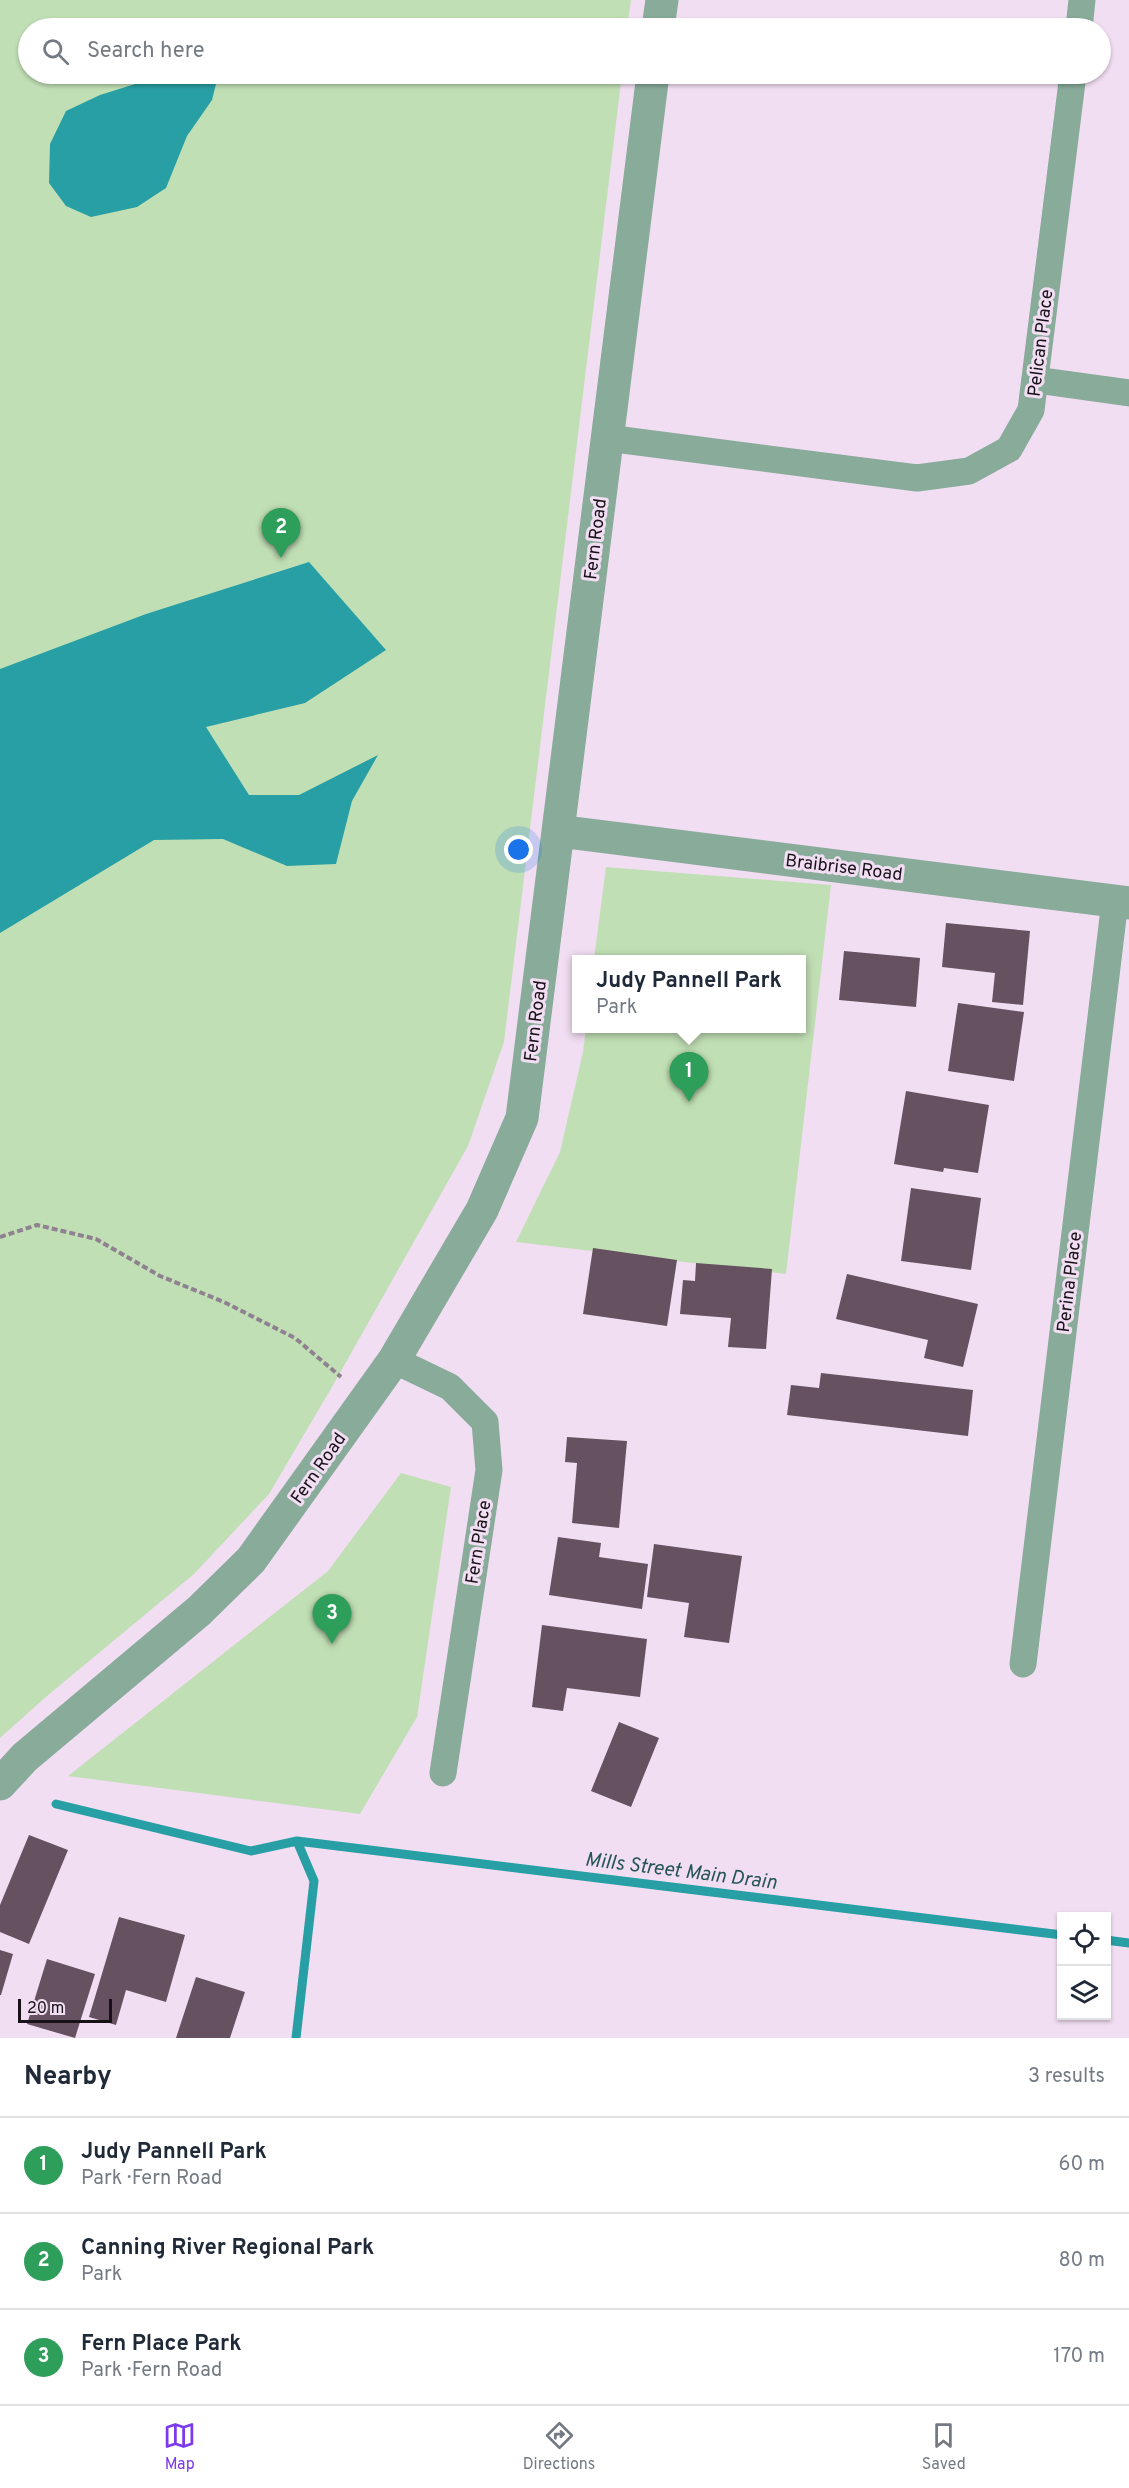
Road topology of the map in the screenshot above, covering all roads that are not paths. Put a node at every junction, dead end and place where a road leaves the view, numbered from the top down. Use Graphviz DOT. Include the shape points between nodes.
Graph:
graph roads {
  1 [pos="662,0"];
  2 [pos="1082,0"];
  3 [pos="659,18"];
  4 [pos="1079,18"];
  5 [pos="652,84"];
  6 [pos="1072,84"];
  7 [pos="1036,380"];
  8 [pos="1129,393"];
  9 [pos="607,438"];
  10 [pos="558,831"];
  11 [pos="1122,902"];
  12 [pos="394,1360"];
  13 [pos="1023,1664"];
  14 [pos="442,1773"];
  15 [pos="0,1784"];
  1 -- 3 [label="street"];
  2 -- 4 [label="street"];
  5 -- 9 [label="street, Fern Road"];
  6 -- 7 [label="street, Pelican Place"];
  7 -- 8 [label="street"];
  7 -- 9 [label="street, Pelican Place" via="1031,410 1009,449 969,471 917,478"];
  9 -- 10 [label="street, Fern Road"];
  10 -- 11 [label="street, Braibrise Road"];
  10 -- 12 [label="street, Fern Road" via="522,1118 482,1210"];
  11 -- 13 [label="street, Perina Place"];
  12 -- 14 [label="street, Fern Place" via="450,1386 485,1422 489,1470"];
  12 -- 15 [label="street, Fern Road" via="251,1560 199,1611 25,1757"];
}
